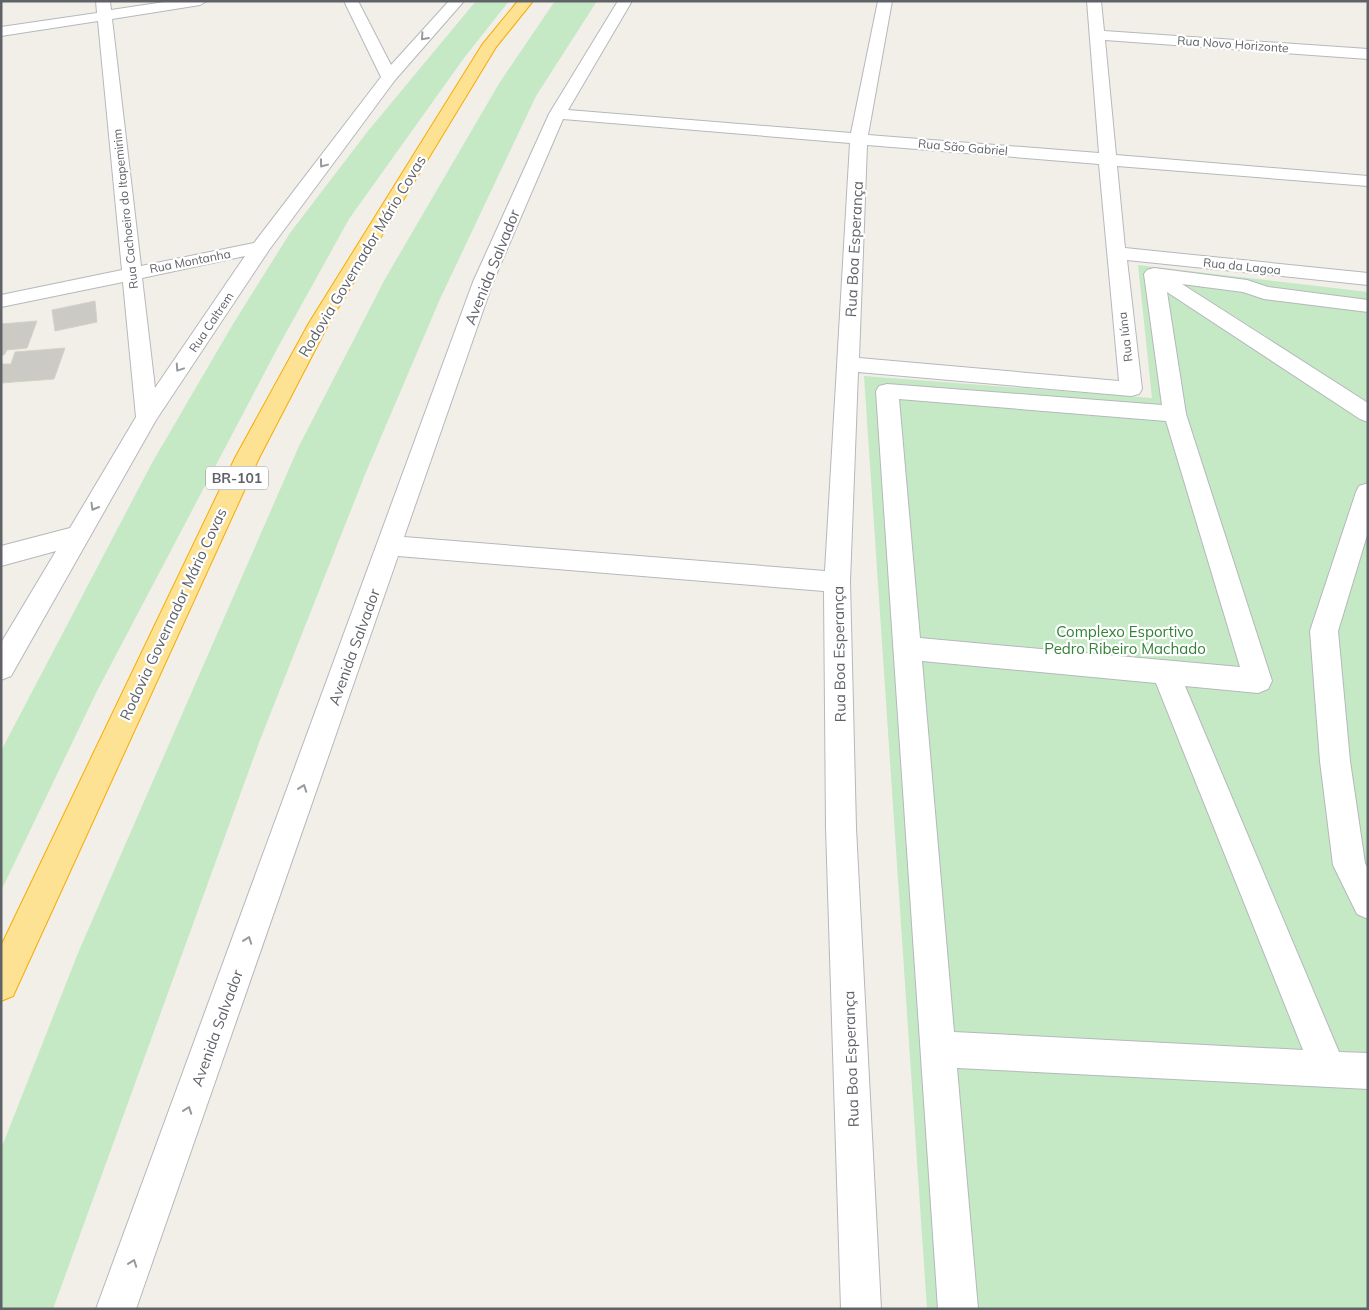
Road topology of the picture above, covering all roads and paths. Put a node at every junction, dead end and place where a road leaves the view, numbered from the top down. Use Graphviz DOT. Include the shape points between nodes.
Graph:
graph roads {
  1 [pos="200,1"];
  2 [pos="351,1"];
  3 [pos="457,1"];
  4 [pos="526,1"];
  5 [pos="625,1"];
  6 [pos="885,1"];
  7 [pos="1094,1"];
  8 [pos="104,9"];
  9 [pos="1,32"];
  10 [pos="1098,35"];
  11 [pos="1368,54"];
  12 [pos="389,76"];
  13 [pos="557,114"];
  14 [pos="859,138"];
  15 [pos="1108,160"];
  16 [pos="1368,182"];
  17 [pos="261,247"];
  18 [pos="1116,254"];
  19 [pos="132,272"];
  20 [pos="1154,274"];
  21 [pos="1368,279"];
  22 [pos="1,301"];
  23 [pos="1368,306"];
  24 [pos="848,364"];
  25 [pos="1175,414"];
  26 [pos="1368,414"];
  27 [pos="147,417"];
  28 [pos="1368,492"];
  29 [pos="78,535"];
  30 [pos="390,546"];
  31 [pos="1,556"];
  32 [pos="837,582"];
  33 [pos="907,648"];
  34 [pos="1,668"];
  35 [pos="1166,673"];
  36 [pos="1368,903"];
  37 [pos="1,984"];
  38 [pos="939,1048"];
  39 [pos="1330,1070"];
  40 [pos="1368,1071"];
  41 [pos="116,1309"];
  42 [pos="860,1309"];
  43 [pos="958,1309"];
  1 -- 8 [label="street"];
  2 -- 12 [label="street"];
  3 -- 12 [label="street, Rua Caltrem, one-way"];
  4 -- 37 [label="highway, Rodovia Governador Mário Covas / BR-101" via="490,45 319,323 247,458"];
  5 -- 13 [label="street, Avenida Salvador"];
  6 -- 14 [label="street, Rua Boa Esperança"];
  7 -- 10 [label="street, Rua Iúna"];
  8 -- 9 [label="street"];
  8 -- 19 [label="street, Rua Cachoeiro do Itapemirim"];
  10 -- 11 [label="street, Rua Novo Horizonte"];
  10 -- 15 [label="street, Rua Iúna"];
  12 -- 17 [label="street, Rua Caltrem, one-way"];
  13 -- 14 [label="street, Rua São Gabriel"];
  13 -- 30 [label="street, Avenida Salvador" via="483,282"];
  14 -- 15 [label="street, Rua São Gabriel"];
  14 -- 24 [label="street, Rua Boa Esperança"];
  15 -- 16 [label="street, Rua São Gabriel"];
  15 -- 18 [label="street, Rua Iúna"];
  17 -- 19 [label="street, Rua Montanha"];
  17 -- 27 [label="street, Rua Caltrem, one-way"];
  18 -- 20 [label="street"];
  18 -- 21 [label="street, Rua da Lagoa"];
  18 -- 24 [label="street, Rua Iúna" via="1131,389"];
  19 -- 22 [label="street, Rua Montanha"];
  19 -- 27 [label="street, Rua Cachoeiro do Itapemirim"];
  20 -- 23 [label="street" via="1247,286 1264,294"];
  20 -- 25 [label="street"];
  20 -- 26 [label="street"];
  24 -- 32 [label="street, Rua Boa Esperança"];
  25 -- 33 [label="street" via="887,391"];
  25 -- 35 [label="street" via="1258,681"];
  27 -- 29 [label="street, Rua Caltrem, one-way"];
  28 -- 36 [label="street" via="1324,631 1335,761 1349,866"];
  29 -- 31 [label="street"];
  29 -- 34 [label="street, Rua Caltrem"];
  30 -- 32 [label="street"];
  41 -- 30 [label="street, Avenida Salvador, one-way"];
  32 -- 42 [label="street, Rua Boa Esperança" via="841,828"];
  33 -- 35 [label="street"];
  33 -- 38 [label="street"];
  35 -- 39 [label="street"];
  38 -- 39 [label="street"];
  38 -- 43 [label="street"];
  39 -- 40 [label="street"];
}
